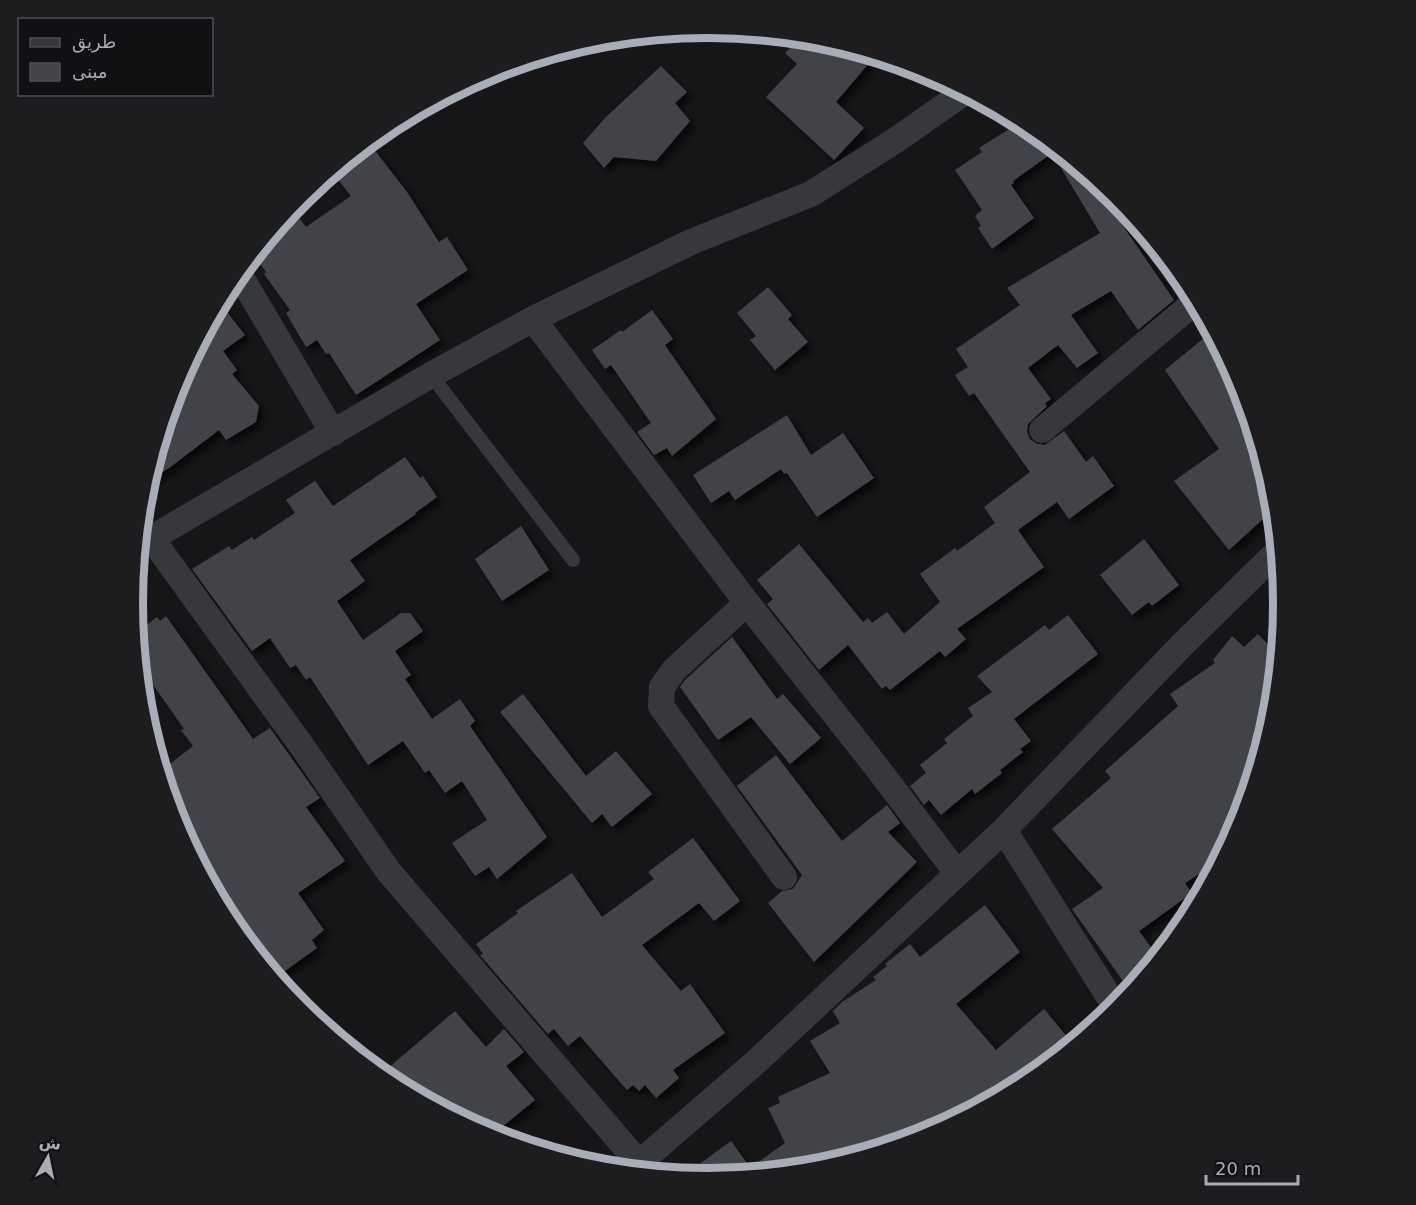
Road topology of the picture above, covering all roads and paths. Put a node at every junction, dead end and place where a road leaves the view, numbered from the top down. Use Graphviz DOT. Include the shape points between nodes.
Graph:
graph roads {
  1 [pos="958,96"];
  2 [pos="244,281"];
  3 [pos="1189,307"];
  4 [pos="532,319"];
  5 [pos="431,375"];
  6 [pos="1042,430"];
  7 [pos="333,433"];
  8 [pos="147,541"];
  9 [pos="146,544"];
  10 [pos="1271,558"];
  11 [pos="573,560"];
  12 [pos="747,603"];
  13 [pos="1004,830"];
  14 [pos="957,873"];
  15 [pos="784,877"];
  16 [pos="1111,999"];
  17 [pos="631,1163"];
  18 [pos="639,1163"];
  1 -- 4 [label="street" via="811,194 690,242"];
  2 -- 7 [label="street"];
  3 -- 6 [label="street"];
  4 -- 5 [label="street"];
  4 -- 12 [label="street"];
  5 -- 7 [label="street"];
  5 -- 11 [label="lane"];
  7 -- 8 [label="street"];
  9 -- 17 [label="street" via="304,749 389,872"];
  10 -- 13 [label="street"];
  12 -- 14 [label="street"];
  12 -- 15 [label="street" via="674,670 662,687 662,706"];
  13 -- 14 [label="street"];
  13 -- 16 [label="street"];
  14 -- 18 [label="street" via="757,1061"];
}
